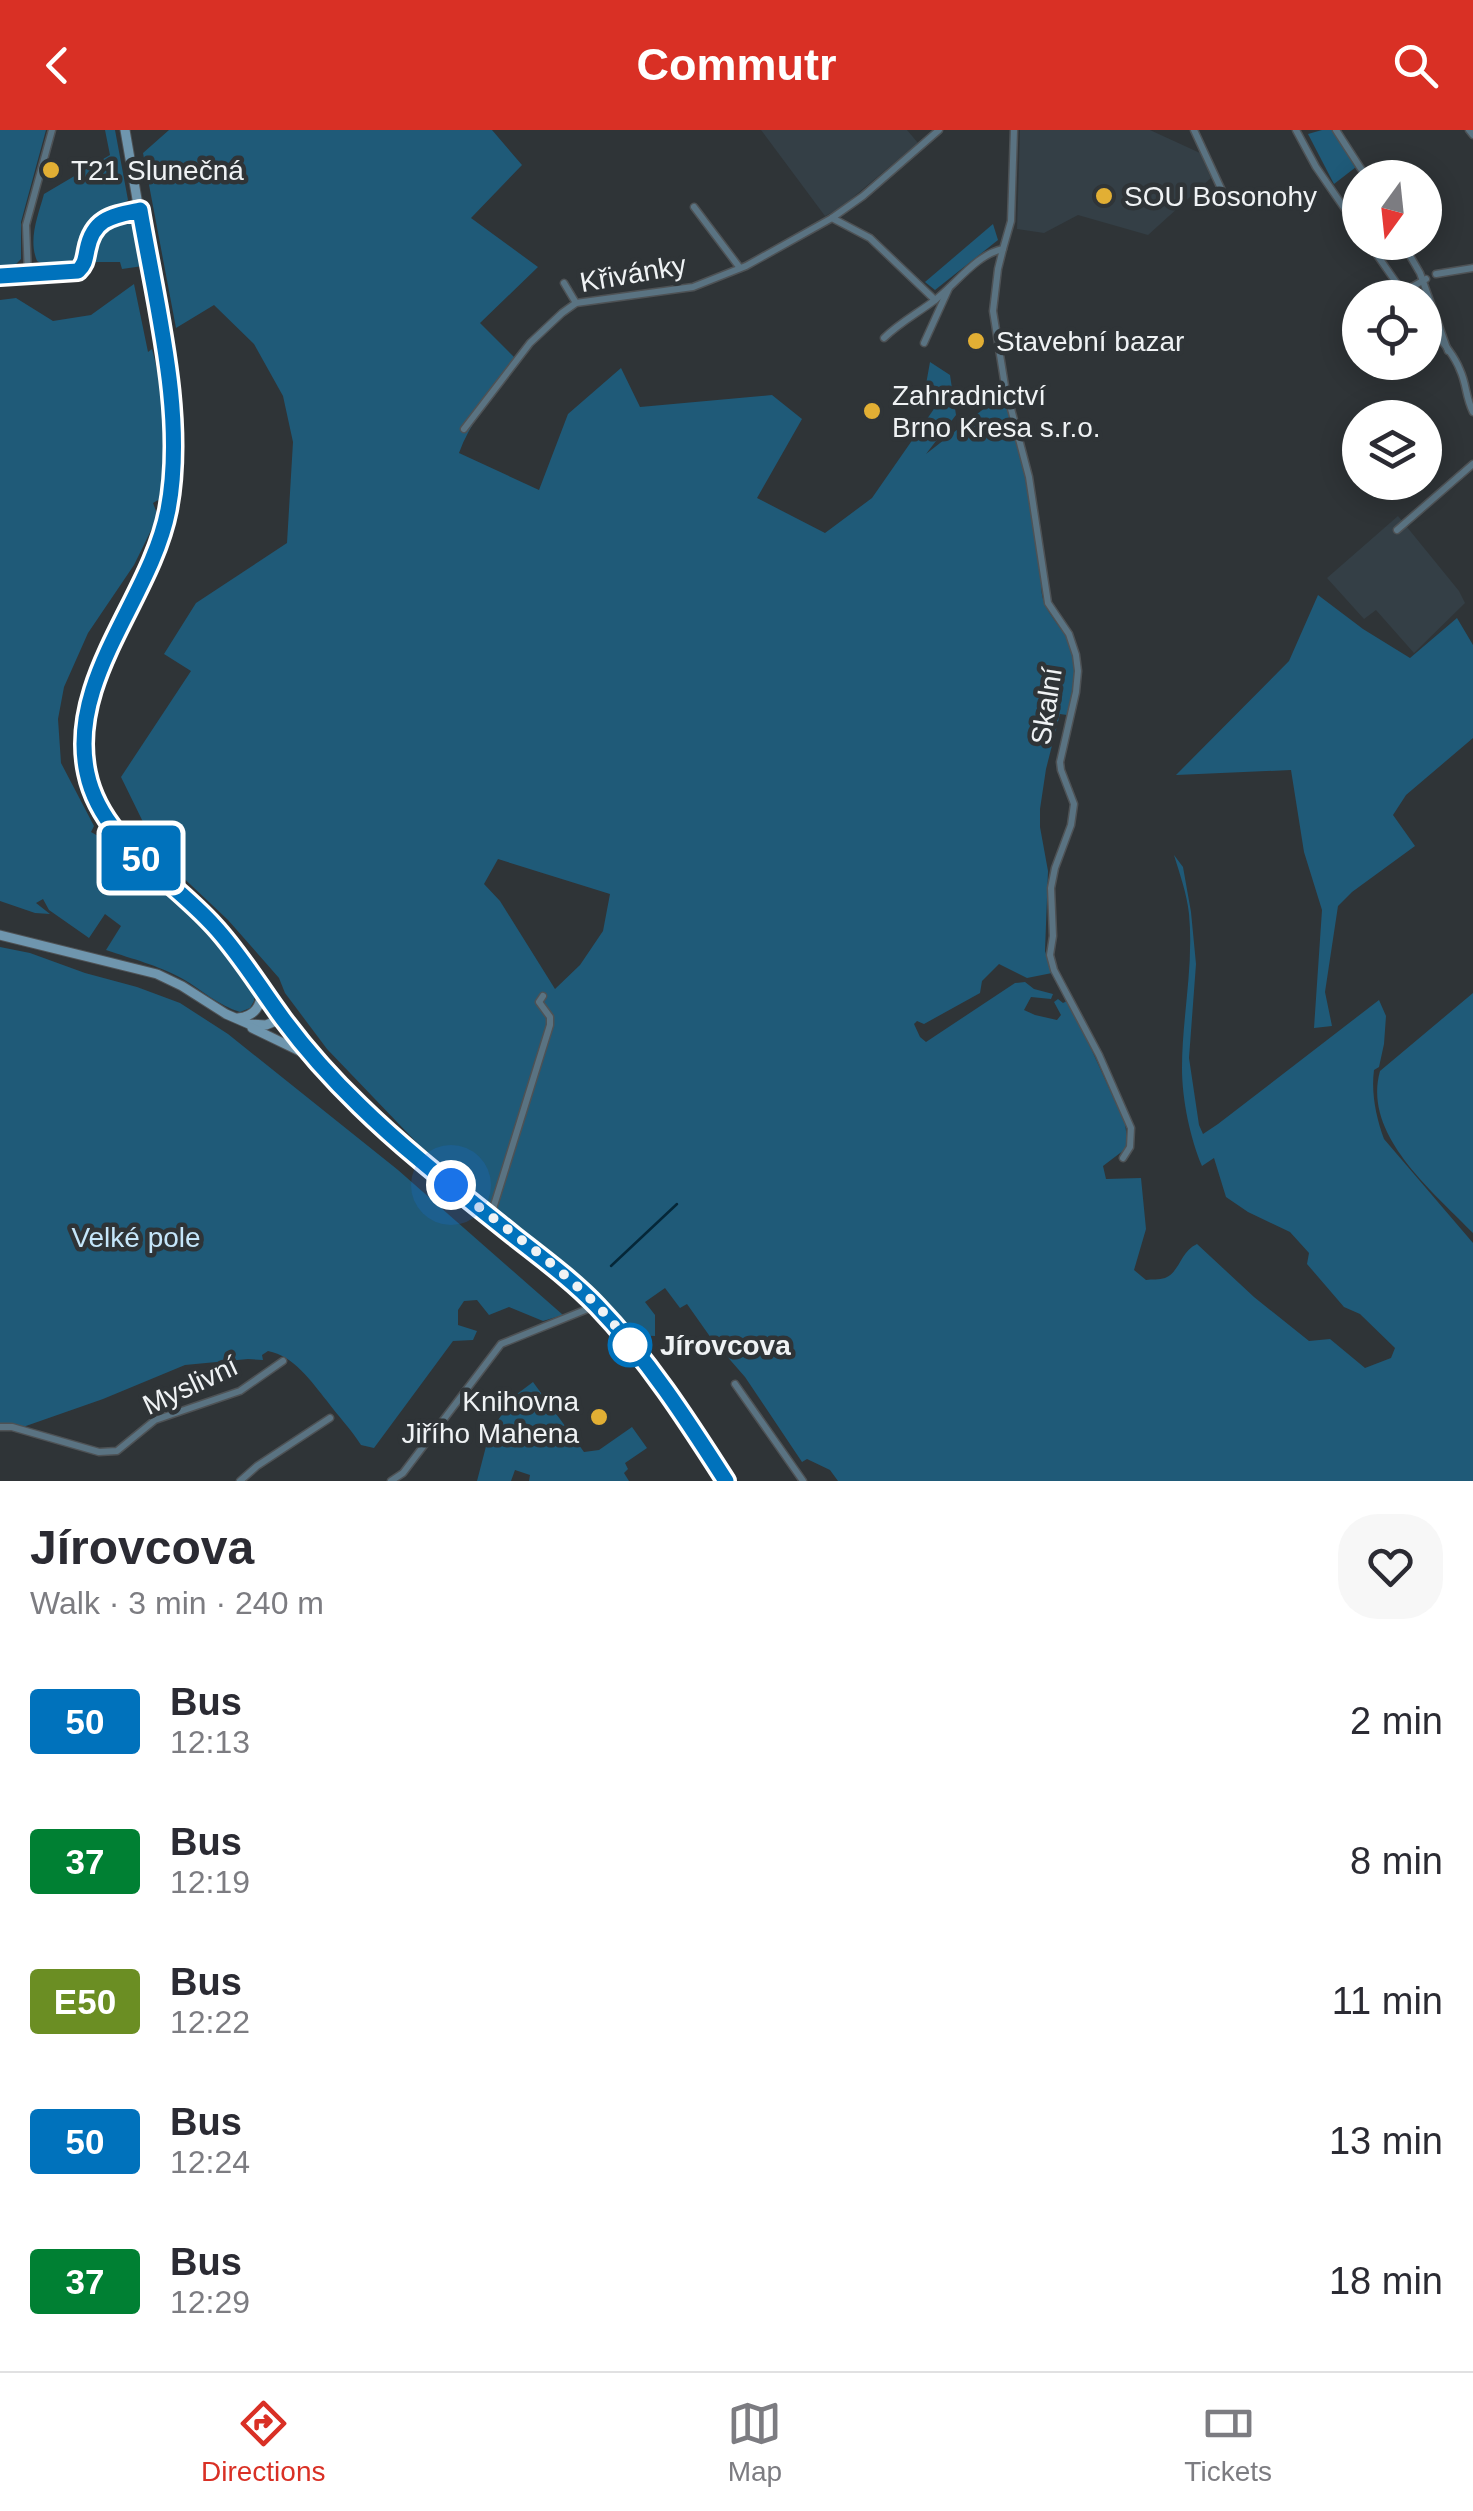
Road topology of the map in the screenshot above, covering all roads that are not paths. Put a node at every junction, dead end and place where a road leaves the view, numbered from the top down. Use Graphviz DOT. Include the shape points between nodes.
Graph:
graph roads {
  1 [pos="52,130"];
  2 [pos="125,130"];
  3 [pos="939,130"];
  4 [pos="1014,130"];
  5 [pos="1194,130"];
  6 [pos="1336,130"];
  7 [pos="1299,131"];
  8 [pos="1355,160"];
  9 [pos="1224,195"];
  10 [pos="1342,205"];
  11 [pos="694,207"];
  12 [pos="140,210"];
  13 [pos="832,218"];
  14 [pos="1004,249"];
  15 [pos="1412,260"];
  16 [pos="740,268"];
  17 [pos="1473,268"];
  18 [pos="1436,274"];
  19 [pos="28,275"];
  20 [pos="0,276"];
  21 [pos="1424,280"];
  22 [pos="564,284"];
  23 [pos="950,287"];
  24 [pos="935,300"];
  25 [pos="576,303"];
  26 [pos="1442,333"];
  27 [pos="884,338"];
  28 [pos="924,343"];
  29 [pos="1442,343"];
  30 [pos="1448,351"];
  31 [pos="1473,412"];
  32 [pos="464,429"];
  33 [pos="1473,464"];
  34 [pos="1397,530"];
  35 [pos="0,935"];
  36 [pos="263,990"];
  37 [pos="543,996"];
  38 [pos="232,1017"];
  39 [pos="283,1018"];
  40 [pos="317,1060"];
  41 [pos="1123,1158"];
  42 [pos="490,1216"];
  43 [pos="596,1306"];
  44 [pos="283,1361"];
  45 [pos="736,1384"];
  46 [pos="330,1418"];
  47 [pos="0,1428"];
  48 [pos="240,1481"];
  49 [pos="391,1481"];
  50 [pos="726,1481"];
  51 [pos="803,1481"];
  1 -- 19 [label="street" via="26,226"];
  2 -- 12 [label="street"];
  3 -- 13 [label="street, Křivánky"];
  4 -- 14 [label="street, Skalní"];
  5 -- 9 [label="street"];
  6 -- 8 [label="street"];
  7 -- 10 [label="street"];
  11 -- 16 [label="street"];
  12 -- 19 [label="street" via="100,223 82,268"];
  12 -- 36 [label="street" via="170,389 170,497 151,568 92,692 86,769 116,831 213,925"];
  13 -- 16 [label="street, Křivánky"];
  13 -- 24 [label="street" via="870,238"];
  14 -- 23 [label="street"];
  14 -- 41 [label="street, Skalní" via="993,311 1005,386 1029,476 1048,602 1074,644 1078,670 1060,762 1074,804 1051,888 1050,954 1130,1128"];
  15 -- 21 [label="street"];
  16 -- 25 [label="street, Křivánky" via="693,286"];
  17 -- 18 [label="street"];
  19 -- 20 [label="street"];
  22 -- 25 [label="street"];
  23 -- 24 [label="street"];
  23 -- 28 [label="street"];
  24 -- 27 [label="street"];
  25 -- 32 [label="street, Křivánky" via="530,343"];
  26 -- 30 [label="street"];
  29 -- 30 [label="street"];
  30 -- 31 [label="street"];
  33 -- 34 [label="street"];
  35 -- 38 [label="street" via="157,974"];
  36 -- 38 [label="street" via="254,1013"];
  36 -- 39 [label="street"];
  37 -- 42 [label="street" via="539,1002 550,1025"];
  38 -- 39 [label="street" via="258,1026"];
  38 -- 40 [label="street"];
  39 -- 40 [label="street"];
  40 -- 42 [label="street" via="384,1129"];
  42 -- 43 [label="street"];
  43 -- 49 [label="street" via="501,1344"];
  43 -- 50 [label="street" via="672,1399"];
  44 -- 47 [label="street, Myslivní" via="240,1391 155,1420 116,1452"];
  45 -- 51 [label="street"];
  46 -- 48 [label="street"];
}
